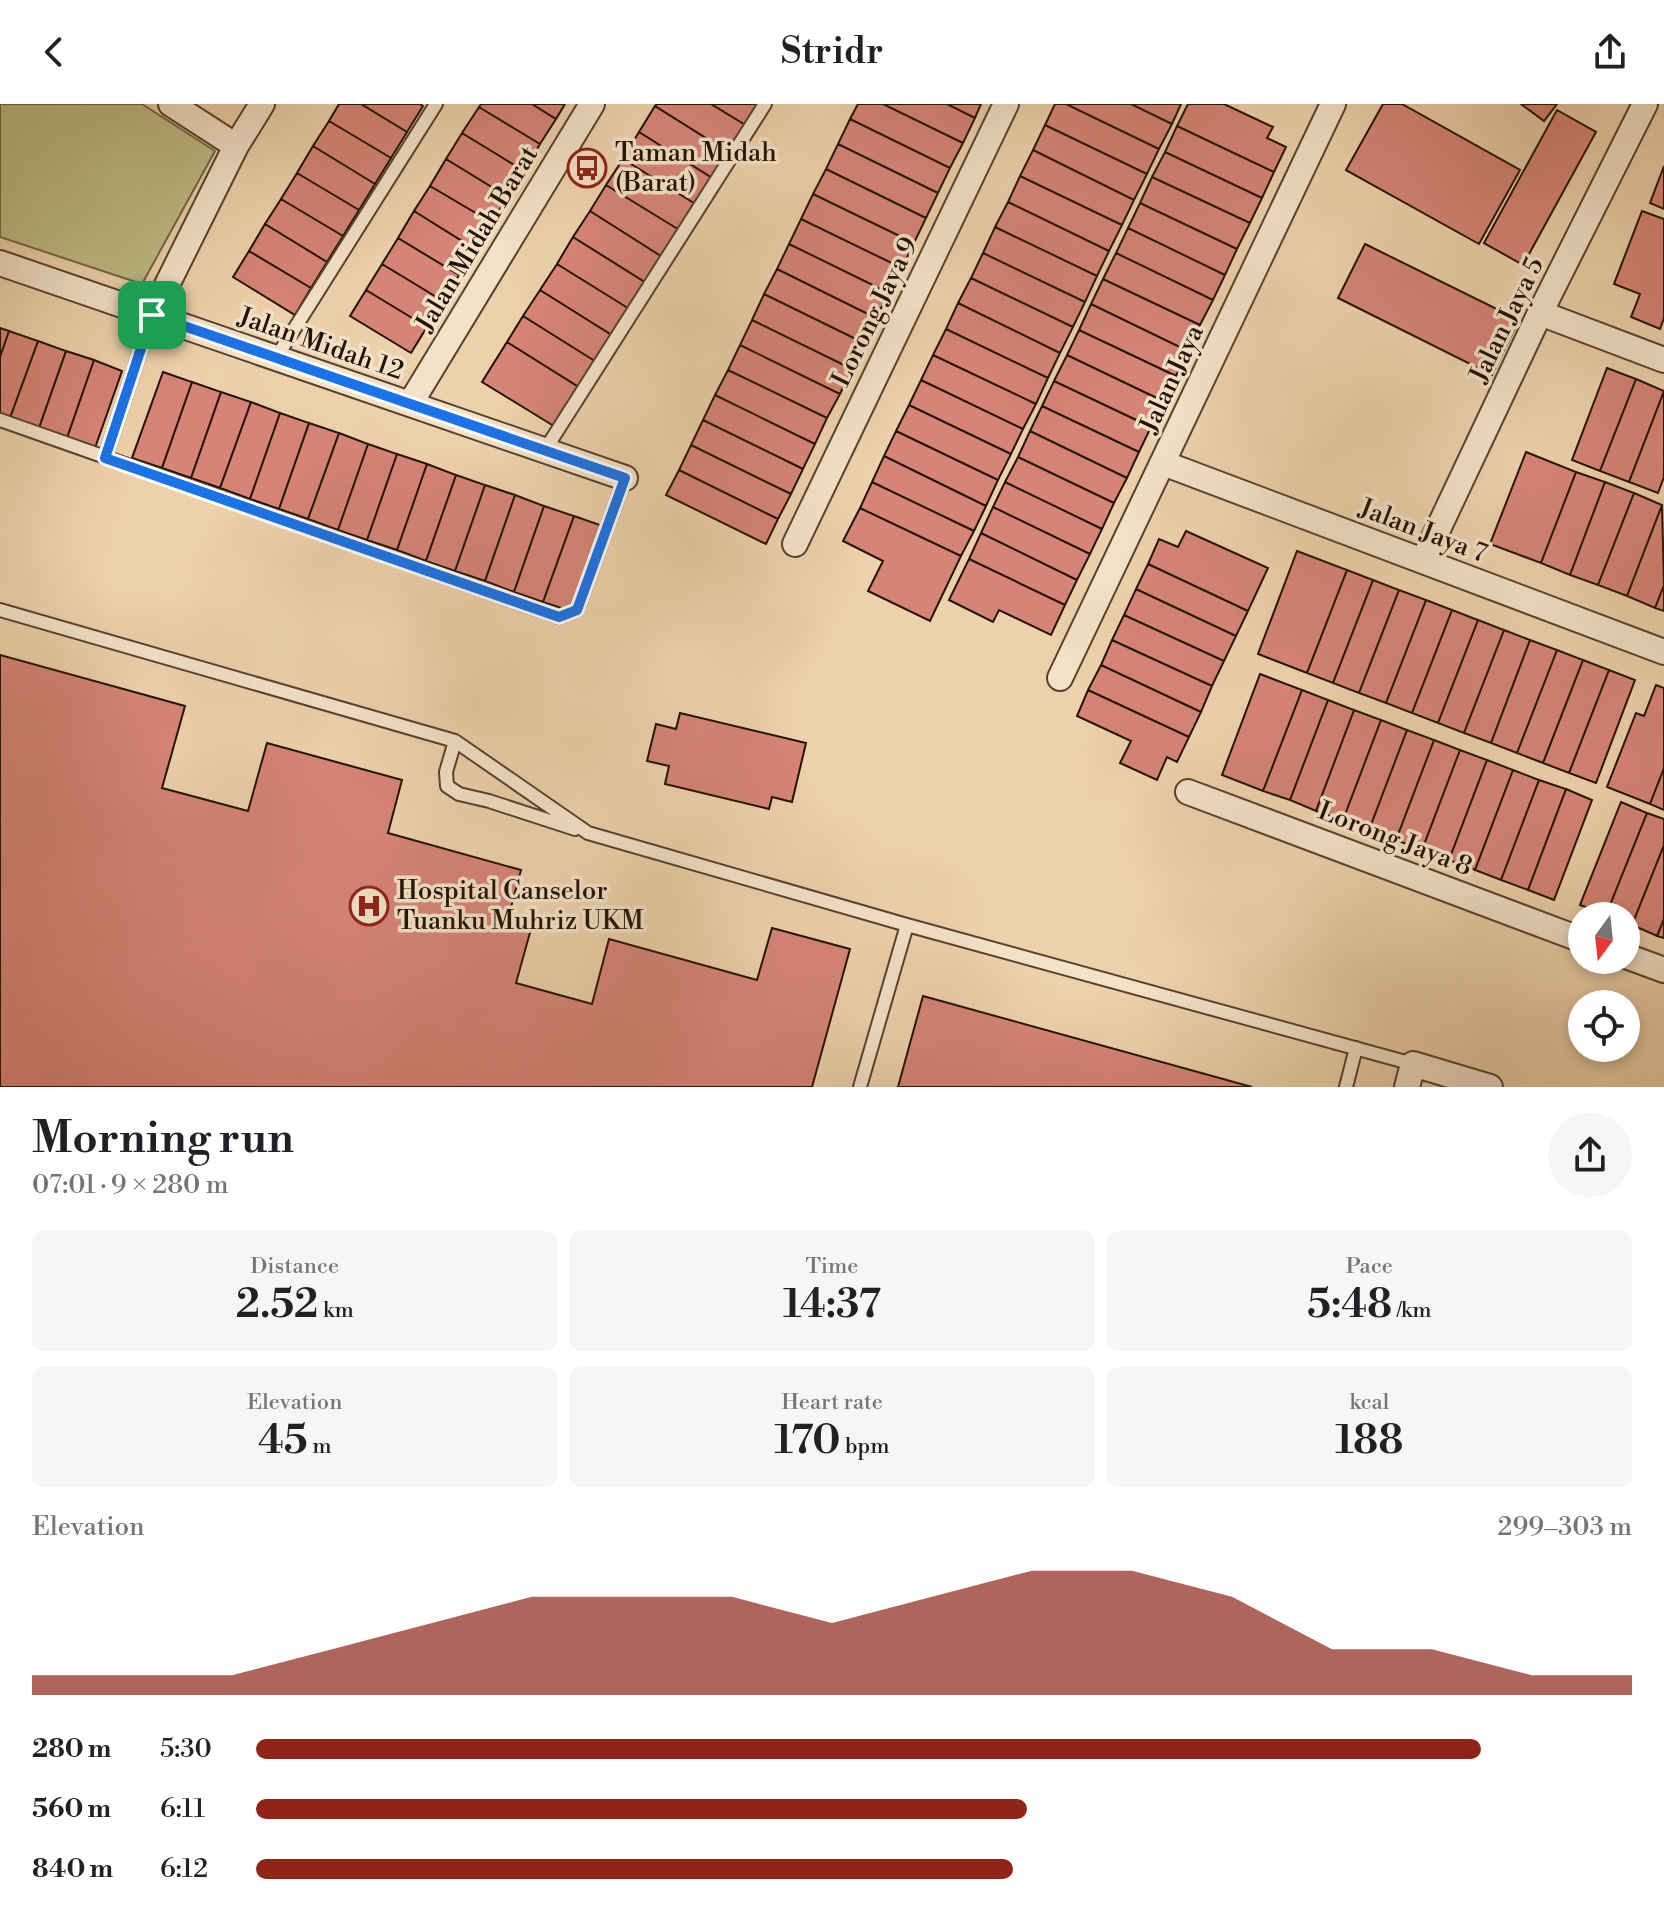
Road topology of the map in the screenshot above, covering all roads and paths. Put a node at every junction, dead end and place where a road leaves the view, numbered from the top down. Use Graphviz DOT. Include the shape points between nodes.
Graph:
graph roads {
  1 [pos="171,104"];
  2 [pos="262,104"];
  3 [pos="436,104"];
  4 [pos="592,104"];
  5 [pos="765,104"];
  6 [pos="1006,104"];
  7 [pos="1645,104"];
  8 [pos="1331,105"];
  9 [pos="236,146"];
  10 [pos="0,263"];
  11 [pos="1540,313"];
  12 [pos="152,315"];
  13 [pos="276,358"];
  14 [pos="1664,360"];
  15 [pos="410,404"];
  16 [pos="0,420"];
  17 [pos="545,450"];
  18 [pos="105,458"];
  19 [pos="1163,463"];
  20 [pos="625,478"];
  21 [pos="795,544"];
  22 [pos="1423,561"];
  23 [pos="0,610"];
  24 [pos="1664,652"];
  25 [pos="1060,678"];
  26 [pos="455,741"];
  27 [pos="1188,792"];
  28 [pos="588,833"];
  29 [pos="907,925"];
  30 [pos="1568,935"];
  31 [pos="1640,961"];
  32 [pos="1664,970"];
  33 [pos="1356,1048"];
  34 [pos="1410,1076"];
  35 [pos="1450,1081"];
  36 [pos="860,1087"];
  37 [pos="1346,1087"];
  38 [pos="1490,1087"];
  1 -- 9 [label="street"];
  2 -- 9 [label="street"];
  3 -- 13 [label="lane"];
  4 -- 15 [label="street, Jalan Midah Barat"];
  5 -- 17 [label="lane"];
  6 -- 21 [label="street, Lorong Jaya 9"];
  7 -- 11 [label="street, Jalan Jaya 5"];
  8 -- 19 [label="street, Jalan Jaya"];
  9 -- 12 [label="street"];
  10 -- 12 [label="street, Jalan Midah 12"];
  11 -- 14 [label="street"];
  11 -- 22 [label="street, Jalan Jaya 5"];
  12 -- 13 [label="street, Jalan Midah 12"];
  12 -- 18 [label="lane"];
  13 -- 15 [label="street, Jalan Midah 12"];
  15 -- 17 [label="street, Jalan Midah 12"];
  16 -- 18 [label="lane"];
  17 -- 20 [label="street, Jalan Midah 12"];
  18 -- 20 [label="lane" via="559,617 577,610"];
  19 -- 22 [label="street, Jalan Jaya 7"];
  19 -- 25 [label="street, Jalan Jaya"];
  22 -- 24 [label="street, Jalan Jaya 7"];
  23 -- 26 [label="lane"];
  26 -- 28 [label="lane"];
  26 -- 28 [label="lane" via="447,786"];
  27 -- 30 [label="street, Lorong Jaya 8"];
  28 -- 29 [label="lane"];
  29 -- 33 [label="lane"];
  29 -- 36 [label="lane"];
  31 -- 32 [label="street"];
  33 -- 34 [label="lane"];
  33 -- 37 [label="lane"];
  34 -- 35 [label="street"];
  35 -- 38 [label="street"];
}
